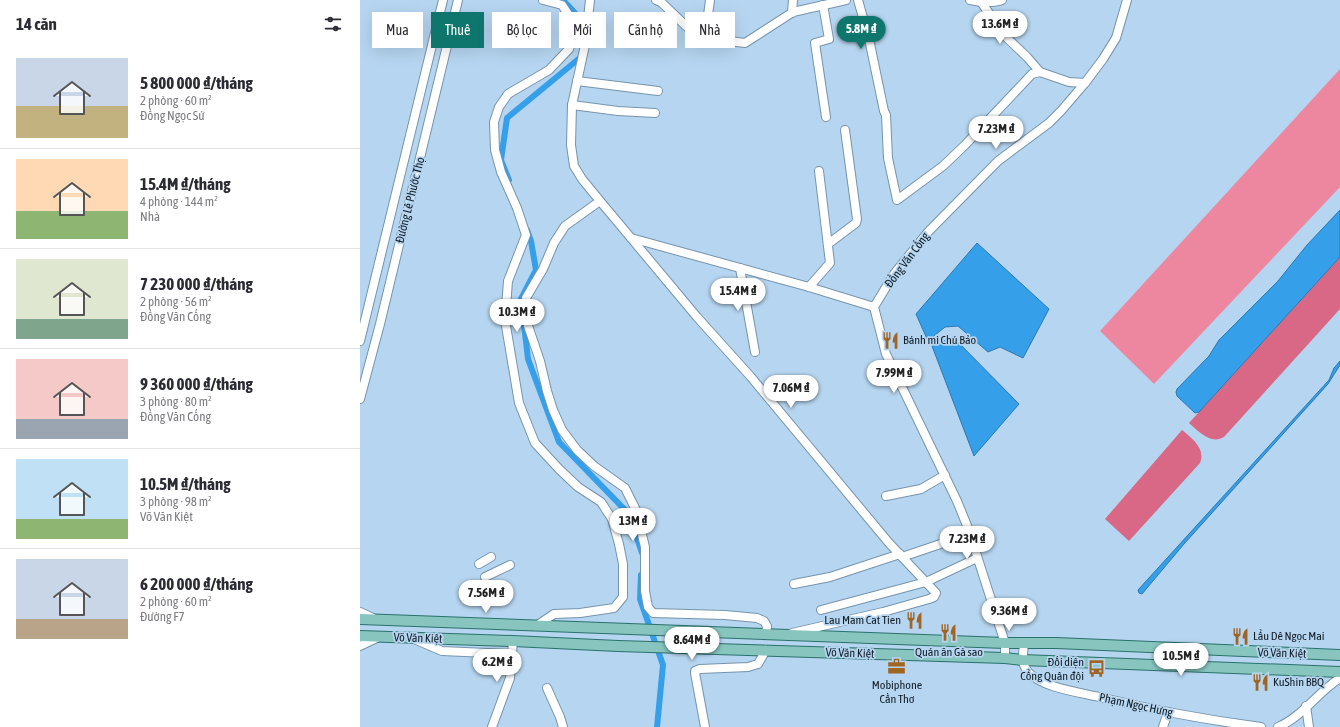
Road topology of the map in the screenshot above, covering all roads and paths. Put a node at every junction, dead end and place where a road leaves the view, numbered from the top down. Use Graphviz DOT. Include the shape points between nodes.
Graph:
graph roads {
  1 [pos="443,0"];
  2 [pos="458,0"];
  3 [pos="543,0"];
  4 [pos="590,0"];
  5 [pos="656,0"];
  6 [pos="710,0"];
  7 [pos="793,0"];
  8 [pos="846,0"];
  9 [pos="858,0"];
  10 [pos="970,0"];
  11 [pos="1002,0"];
  12 [pos="1128,0"];
  13 [pos="835,1"];
  14 [pos="981,2"];
  15 [pos="823,5"];
  16 [pos="708,12"];
  17 [pos="792,13"];
  18 [pos="685,25"];
  19 [pos="735,42"];
  20 [pos="1040,72"];
  21 [pos="577,81"];
  22 [pos="1085,84"];
  23 [pos="658,91"];
  24 [pos="572,105"];
  25 [pos="655,113"];
  26 [pos="826,117"];
  27 [pos="845,130"];
  28 [pos="819,171"];
  29 [pos="600,201"];
  30 [pos="631,238"];
  31 [pos="828,244"];
  32 [pos="740,268"];
  33 [pos="809,287"];
  34 [pos="874,307"];
  35 [pos="360,341"];
  36 [pos="755,352"];
  37 [pos="360,399"];
  38 [pos="945,475"];
  39 [pos="886,496"];
  40 [pos="970,534"];
  41 [pos="901,555"];
  42 [pos="492,558"];
  43 [pos="977,558"];
  44 [pos="479,564"];
  45 [pos="510,566"];
  46 [pos="485,577"];
  47 [pos="926,582"];
  48 [pos="794,584"];
  49 [pos="821,610"];
  50 [pos="360,612"];
  51 [pos="360,619"];
  52 [pos="379,621"];
  53 [pos="536,626"];
  54 [pos="766,635"];
  55 [pos="783,635"];
  56 [pos="360,636"];
  57 [pos="379,637"];
  58 [pos="411,638"];
  59 [pos="513,641"];
  60 [pos="1005,643"];
  61 [pos="1024,643"];
  62 [pos="360,646"];
  63 [pos="766,650"];
  64 [pos="512,654"];
  65 [pos="1340,655"];
  66 [pos="1005,658"];
  67 [pos="1022,660"];
  68 [pos="1340,672"];
  69 [pos="1340,678"];
  70 [pos="547,688"];
  71 [pos="1306,706"];
  72 [pos="1168,712"];
  73 [pos="492,727"];
  74 [pos="563,727"];
  75 [pos="705,727"];
  76 [pos="1163,727"];
  77 [pos="1261,727"];
  78 [pos="1278,727"];
  79 [pos="1309,727"];
  1 -- 35 [label="street, Đường Lê Phước Thọ"];
  2 -- 37 [label="street, Đường Lê Phước Thọ"];
  3 -- 53 [label="street" via="562,5 570,18 574,32 569,49 549,70 508,94 499,107 494,122 495,150 501,172 518,208 526,235 508,281 505,320 519,403 536,443 578,487 601,502 612,519 623,564 623,597 614,608 554,614"];
  4 -- 21 [label="street" via="585,45"];
  5 -- 18 [label="street"];
  6 -- 16 [label="street"];
  7 -- 17 [label="street"];
  8 -- 13 [label="street"];
  9 -- 20 [label="street" via="886,115 888,158 897,200 943,166 966,145 1028,77"];
  10 -- 14 [label="street"];
  11 -- 14 [label="street"];
  12 -- 22 [label="street, Đồng Văn Cống" via="1116,38"];
  13 -- 15 [label="street"];
  14 -- 20 [label="street" via="1006,37"];
  15 -- 17 [label="street"];
  15 -- 26 [label="street" via="830,39 815,43"];
  17 -- 19 [label="street" via="745,43"];
  20 -- 22 [label="street" via="1069,82"];
  21 -- 23 [label="street"];
  21 -- 24 [label="street"];
  22 -- 34 [label="street, Đồng Văn Cống" via="1049,123 998,161 928,232 894,274"];
  24 -- 25 [label="street"];
  24 -- 29 [label="street" via="571,145 574,166"];
  27 -- 31 [label="street" via="857,219 856,223"];
  28 -- 31 [label="street"];
  29 -- 30 [label="street"];
  29 -- 54 [label="street" via="565,226 526,298 524,314 553,410 562,430 577,450 625,488 636,510 645,547 645,591 648,607 653,613 757,618 764,621 767,626"];
  30 -- 32 [label="street"];
  30 -- 41 [label="street"];
  31 -- 33 [label="street" via="830,263"];
  32 -- 33 [label="street"];
  32 -- 36 [label="street"];
  33 -- 34 [label="street"];
  34 -- 38 [label="street" via="886,354"];
  38 -- 39 [label="street" via="921,489"];
  38 -- 40 [label="street"];
  40 -- 41 [label="street"];
  40 -- 43 [label="street"];
  41 -- 47 [label="street"];
  41 -- 48 [label="street"];
  42 -- 44 [label="street"];
  43 -- 47 [label="street"];
  43 -- 60 [label="street"];
  45 -- 46 [label="street"];
  47 -- 49 [label="street"];
  47 -- 55 [label="street" via="936,593 934,597"];
  50 -- 52 [label="street"];
  51 -- 52 [label="main road, Võ Văn Kiệt"];
  52 -- 53 [label="main road, Võ Văn Kiệt"];
  53 -- 54 [label="main road, Võ Văn Kiệt"];
  54 -- 55 [label="main road, Võ Văn Kiệt"];
  55 -- 60 [label="main road, Võ Văn Kiệt"];
  56 -- 57 [label="main road, Võ Văn Kiệt"];
  57 -- 58 [label="main road, Võ Văn Kiệt"];
  57 -- 62 [label="street"];
  58 -- 59 [label="main road, Võ Văn Kiệt"];
  58 -- 64 [label="street" via="442,651"];
  59 -- 63 [label="main road, Võ Văn Kiệt"];
  59 -- 64 [label="street"];
  60 -- 61 [label="main road, Võ Văn Kiệt"];
  60 -- 66 [label="street"];
  61 -- 65 [label="main road, Võ Văn Kiệt"];
  61 -- 67 [label="street"];
  63 -- 66 [label="main road, Võ Văn Kiệt"];
  63 -- 75 [label="street" via="758,664 748,667 695,671"];
  64 -- 73 [label="street" via="510,678"];
  66 -- 67 [label="main road, Võ Văn Kiệt"];
  67 -- 68 [label="main road, Võ Văn Kiệt"];
  67 -- 72 [label="street, Phạm Ngọc Hưng" via="1036,680 1060,688"];
  69 -- 71 [label="street"];
  70 -- 74 [label="street"];
  71 -- 78 [label="street" via="1291,720"];
  71 -- 79 [label="street"];
  72 -- 76 [label="street"];
  72 -- 77 [label="street, Phạm Ngọc Hưng"];
}
